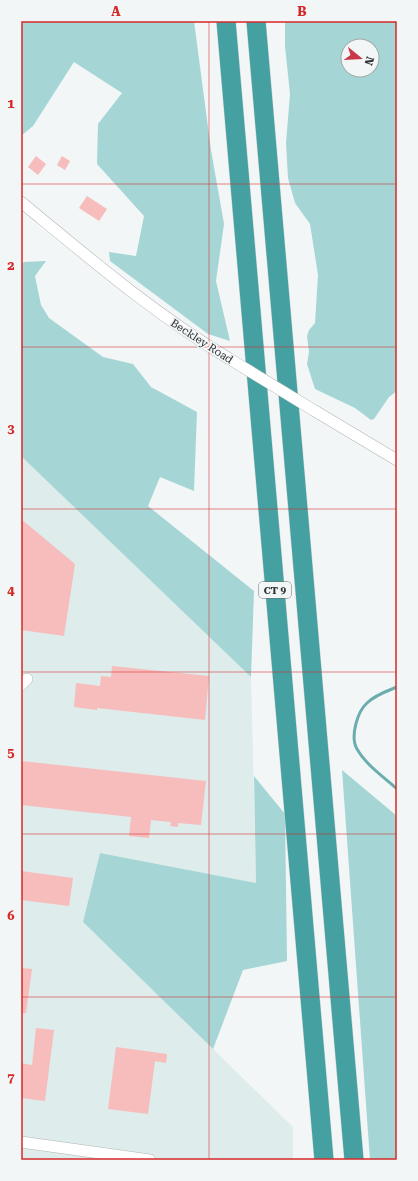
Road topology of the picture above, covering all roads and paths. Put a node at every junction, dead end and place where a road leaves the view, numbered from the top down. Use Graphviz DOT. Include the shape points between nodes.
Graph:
graph roads {
  1 [pos="226,21"];
  2 [pos="256,21"];
  3 [pos="21,202"];
  4 [pos="397,460"];
  5 [pos="21,1142"];
  6 [pos="397,1146"];
  7 [pos="150,1160"];
  8 [pos="324,1160"];
  9 [pos="354,1160"];
  10 [pos="397,1160"];
  1 -- 8 [label="highway, CT 9"];
  2 -- 9 [label="highway, CT 9"];
  3 -- 4 [label="street, Beckley Road, bridge" via="140,299 191,336"];
  5 -- 7 [label="street"];
  6 -- 10 [label="path"];
}
